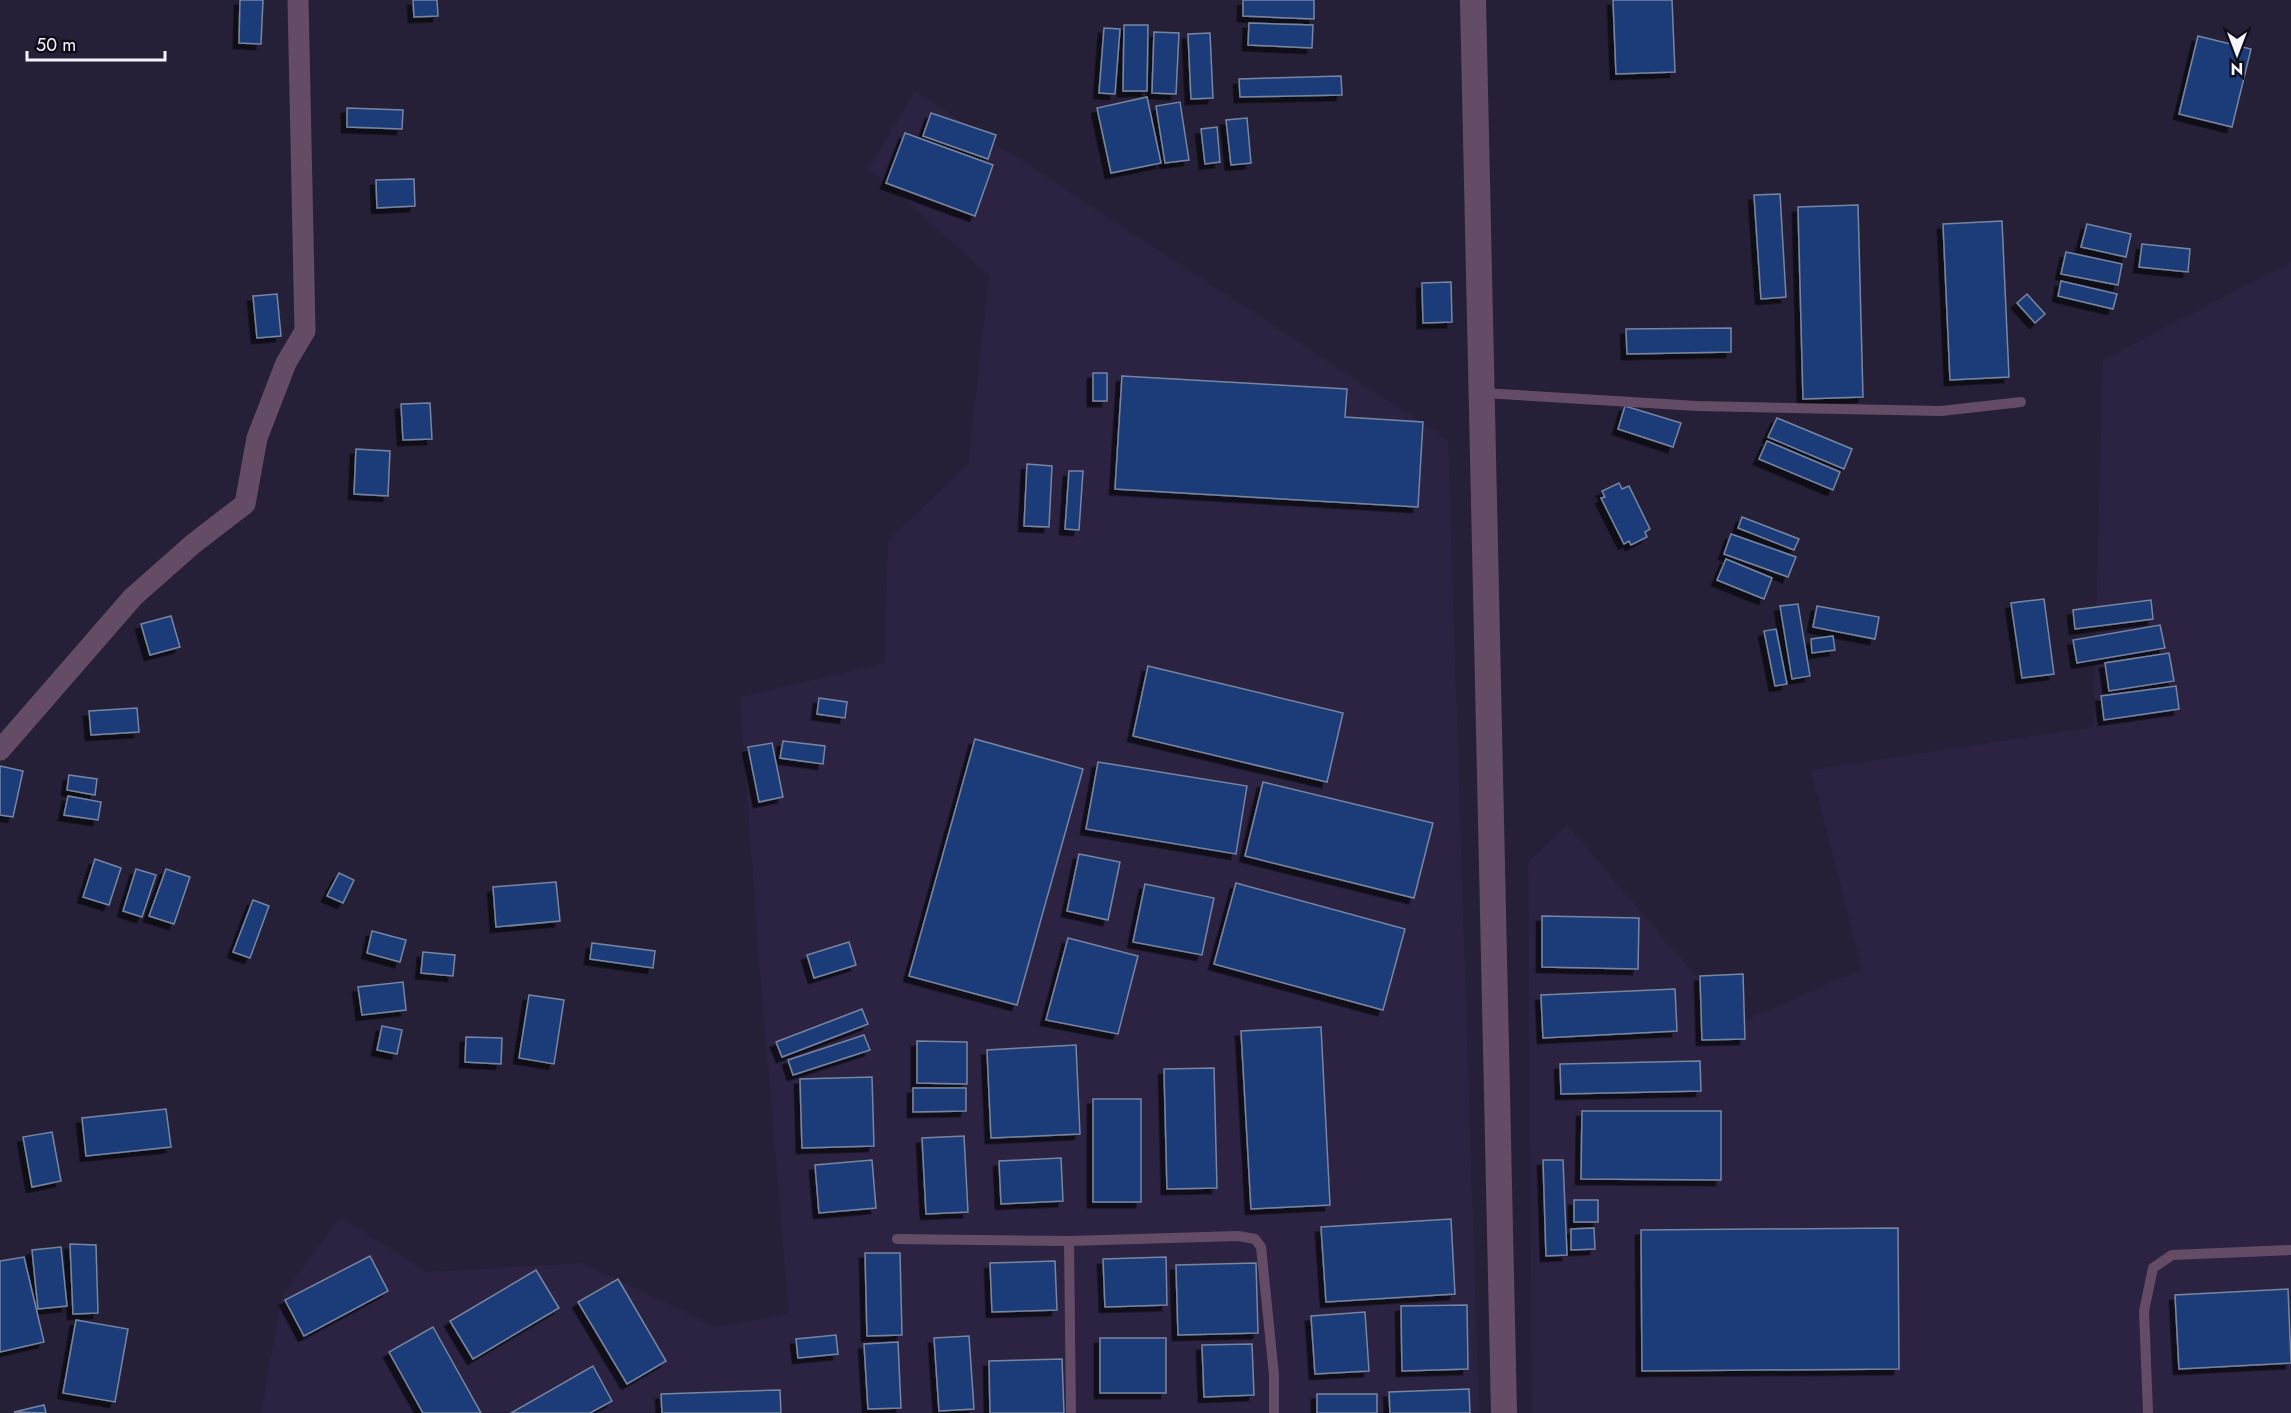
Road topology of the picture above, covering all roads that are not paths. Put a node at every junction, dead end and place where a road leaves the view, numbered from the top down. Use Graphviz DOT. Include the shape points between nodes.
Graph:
graph roads {
  1 [pos="298,0"];
  2 [pos="1473,0"];
  3 [pos="1481,393"];
  4 [pos="2021,402"];
  5 [pos="0,750"];
  6 [pos="897,1239"];
  7 [pos="1069,1241"];
  8 [pos="2291,1250"];
  9 [pos="1071,1413"];
  10 [pos="1274,1413"];
  11 [pos="1504,1413"];
  12 [pos="2148,1413"];
  1 -- 5 [label="street" via="305,331 286,363 257,438 245,504 133,597"];
  2 -- 3 [label="street"];
  3 -- 4 [label="lane" via="1697,406 1930,411"];
  3 -- 11 [label="street"];
  6 -- 7 [label="lane"];
  7 -- 9 [label="lane"];
  7 -- 10 [label="lane" via="1238,1236 1255,1239 1262,1247"];
  8 -- 12 [label="lane" via="2172,1255 2153,1268 2144,1311"];
}
